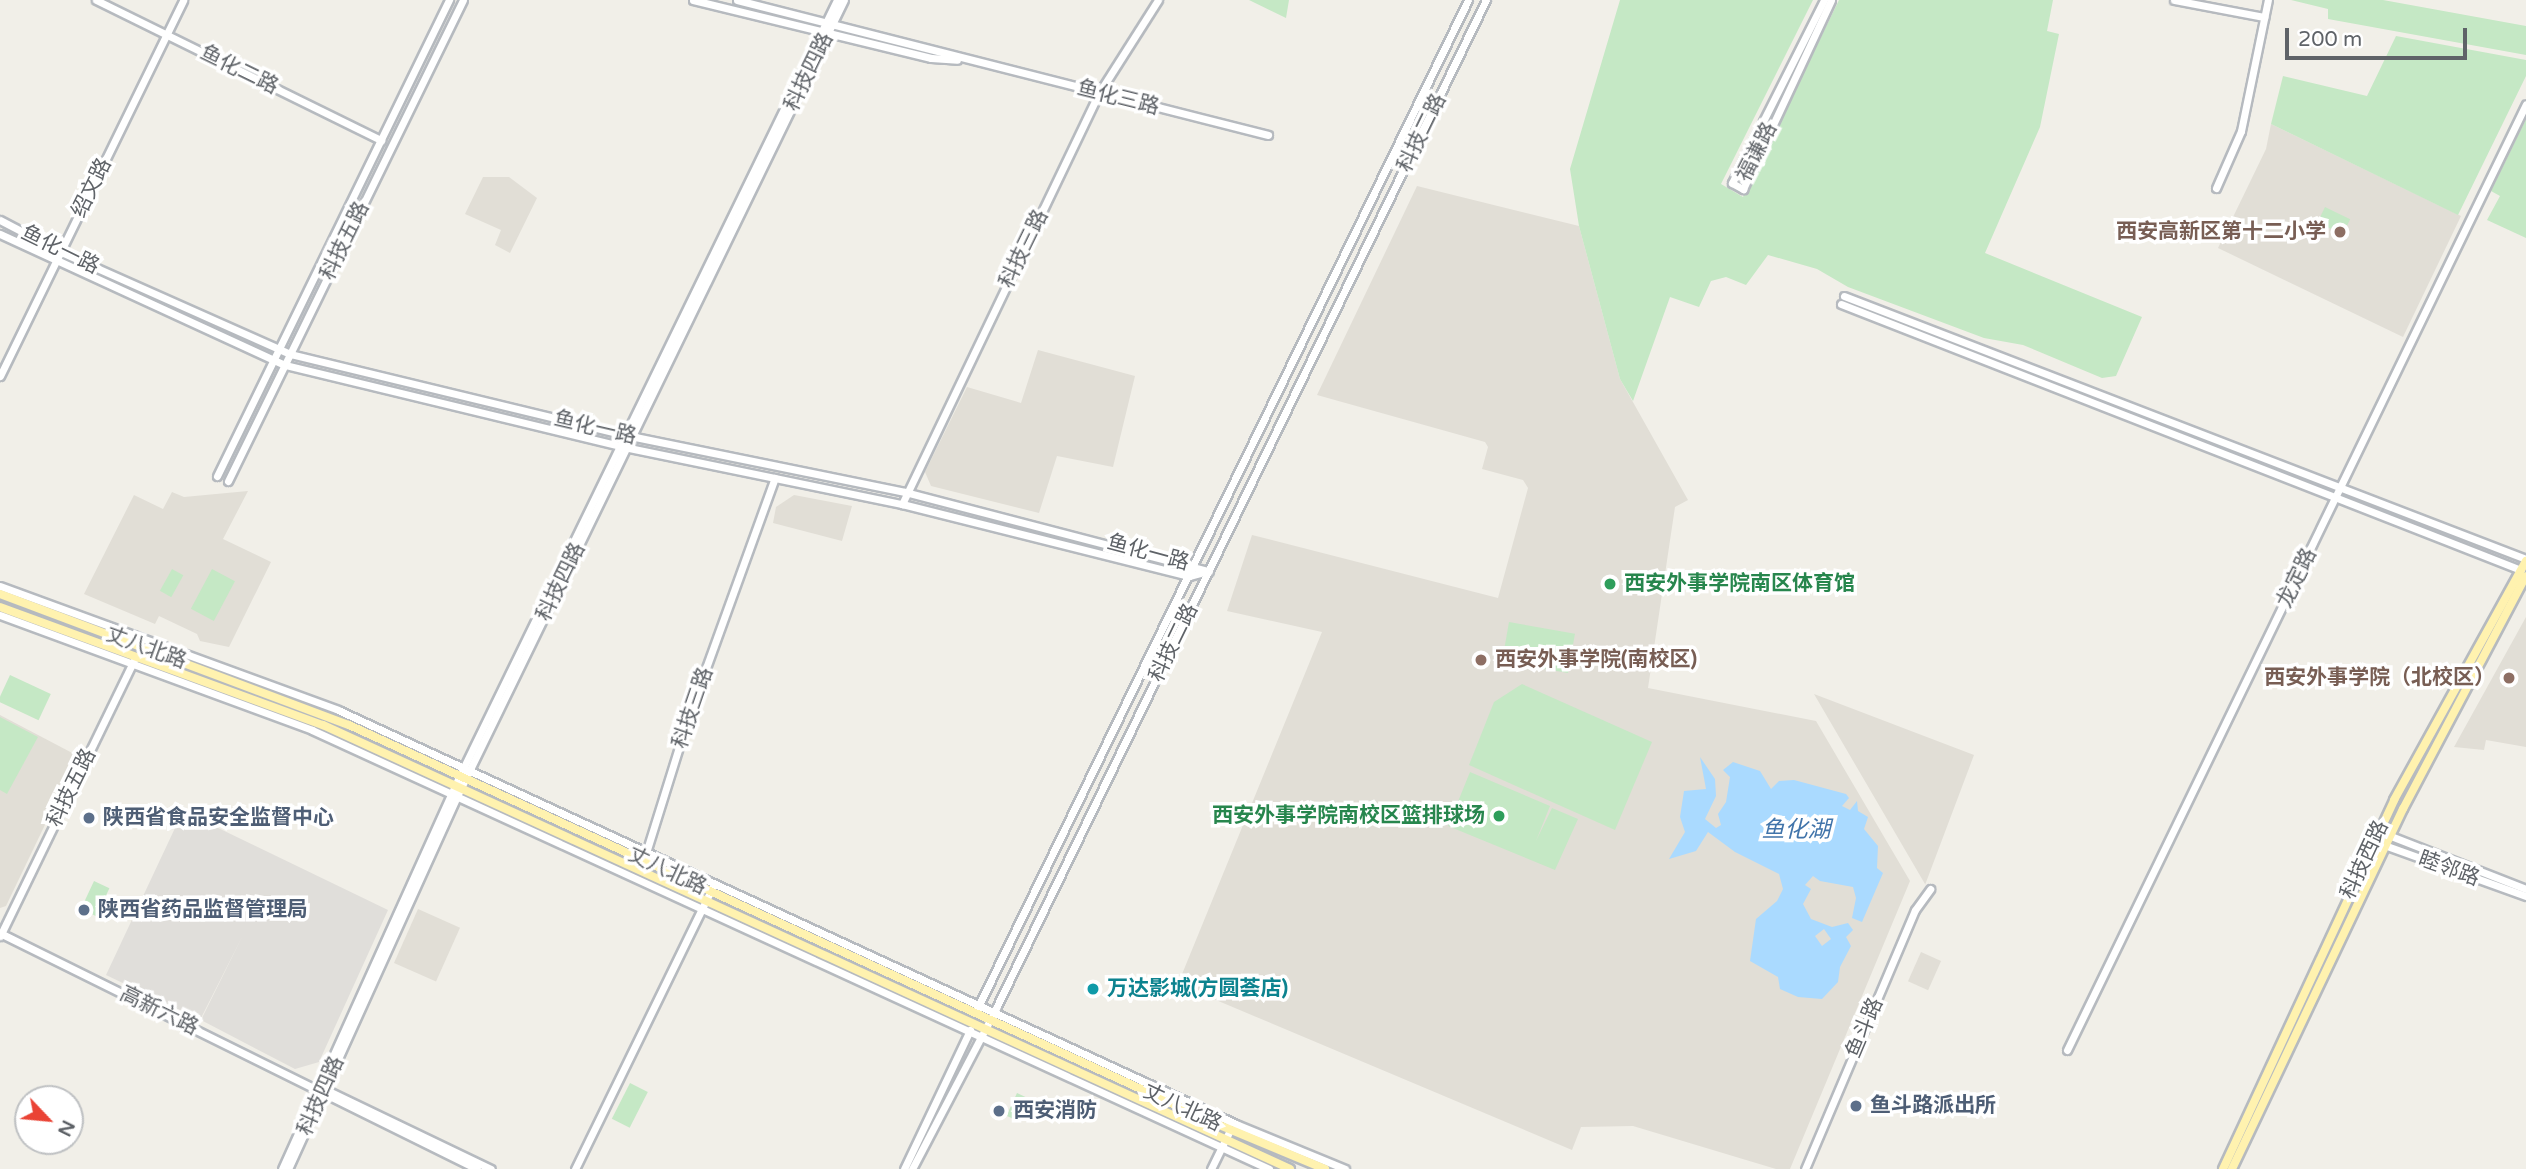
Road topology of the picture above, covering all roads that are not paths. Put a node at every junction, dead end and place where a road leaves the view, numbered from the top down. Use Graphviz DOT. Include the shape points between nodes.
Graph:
graph roads {
  1 [pos="96,0"];
  2 [pos="183,0"];
  3 [pos="449,0"];
  4 [pos="462,0"];
  5 [pos="694,0"];
  6 [pos="737,0"];
  7 [pos="837,0"];
  8 [pos="844,0"];
  9 [pos="1158,0"];
  10 [pos="1468,0"];
  11 [pos="1486,0"];
  12 [pos="1824,0"];
  13 [pos="1831,0"];
  14 [pos="2174,0"];
  15 [pos="2268,0"];
  16 [pos="2264,17"];
  17 [pos="829,23"];
  18 [pos="825,33"];
  19 [pos="166,34"];
  20 [pos="968,61"];
  21 [pos="1100,93"];
  22 [pos="2526,104"];
  23 [pos="1268,135"];
  24 [pos="381,140"];
  25 [pos="2216,187"];
  26 [pos="0,220"];
  27 [pos="0,234"];
  28 [pos="61,252"];
  29 [pos="55,262"];
  30 [pos="279,349"];
  31 [pos="290,354"];
  32 [pos="274,360"];
  33 [pos="285,365"];
  34 [pos="0,376"];
  35 [pos="248,413"];
  36 [pos="259,418"];
  37 [pos="629,436"];
  38 [pos="623,447"];
  39 [pos="217,476"];
  40 [pos="775,478"];
  41 [pos="228,481"];
  42 [pos="905,492"];
  43 [pos="2339,493"];
  44 [pos="902,504"];
  45 [pos="2526,560"];
  46 [pos="1195,565"];
  47 [pos="1209,571"];
  48 [pos="2523,573"];
  49 [pos="1189,576"];
  50 [pos="0,586"];
  51 [pos="0,594"];
  52 [pos="0,607"];
  53 [pos="0,615"];
  54 [pos="142,643"];
  55 [pos="134,660"];
  56 [pos="465,773"];
  57 [pos="456,791"];
  58 [pos="2378,831"];
  59 [pos="2390,835"];
  60 [pos="2374,841"];
  61 [pos="2386,846"];
  62 [pos="645,856"];
  63 [pos="713,887"];
  64 [pos="2526,889"];
  65 [pos="1930,890"];
  66 [pos="2526,896"];
  67 [pos="704,905"];
  68 [pos="0,935"];
  69 [pos="977,1009"];
  70 [pos="993,1016"];
  71 [pos="971,1028"];
  72 [pos="982,1032"];
  73 [pos="2067,1050"];
  74 [pos="322,1090"];
  75 [pos="1230,1130"];
  76 [pos="1223,1145"];
  77 [pos="282,1169"];
  78 [pos="288,1169"];
  79 [pos="477,1169"];
  80 [pos="491,1169"];
  81 [pos="575,1169"];
  82 [pos="904,1169"];
  83 [pos="912,1169"];
  84 [pos="1211,1169"];
  85 [pos="1269,1169"];
  86 [pos="1290,1169"];
  87 [pos="1325,1169"];
  88 [pos="1345,1169"];
  89 [pos="1805,1169"];
  90 [pos="2223,1169"];
  91 [pos="2232,1169"];
  1 -- 19 [label="street, 鱼化二路"];
  2 -- 19 [label="street, 绍文路"];
  3 -- 24 [label="street, 科技五路"];
  4 -- 31 [label="street, 科技五路"];
  5 -- 18 [label="street, 鱼化三路"];
  6 -- 17 [label="street, 鱼化三路"];
  7 -- 17 [label="street, 科技四路"];
  8 -- 17 [label="street, 科技四路"];
  9 -- 21 [label="street, 科技三路"];
  10 -- 46 [label="street, 科技二路"];
  11 -- 47 [label="street, 科技二路"];
  12 -- 13 [label="street, 福谦路" via="1732,183 1742,189"];
  14 -- 16 [label="street"];
  15 -- 16 [label="street"];
  16 -- 25 [label="street" via="2241,131"];
  17 -- 18 [label="street, 科技四路"];
  17 -- 20 [label="street, 鱼化三路"];
  18 -- 20 [label="street, 鱼化三路" via="931,58"];
  18 -- 37 [label="street, 科技四路"];
  19 -- 24 [label="street, 鱼化二路"];
  19 -- 28 [label="street, 绍文路"];
  20 -- 21 [label="street, 鱼化三路"];
  21 -- 23 [label="street, 鱼化三路"];
  21 -- 42 [label="street, 科技三路"];
  22 -- 43 [label="street, 龙定路"];
  24 -- 30 [label="street, 科技五路"];
  26 -- 28 [label="street, 鱼化一路"];
  27 -- 29 [label="street, 鱼化一路"];
  28 -- 29 [label="street, 绍文路"];
  28 -- 30 [label="street, 鱼化一路"];
  29 -- 32 [label="street, 鱼化一路"];
  29 -- 34 [label="street, 绍文路"];
  30 -- 31 [label="street, 鱼化一路"];
  30 -- 32 [label="street, 科技五路"];
  31 -- 33 [label="street, 科技五路"];
  31 -- 37 [label="street, 鱼化一路"];
  32 -- 33 [label="street, 鱼化一路"];
  32 -- 35 [label="street, 科技五路"];
  33 -- 36 [label="street, 科技五路"];
  33 -- 38 [label="street, 鱼化一路"];
  35 -- 36 [label="street"];
  35 -- 39 [label="street, 科技五路"];
  36 -- 41 [label="street, 科技五路"];
  37 -- 38 [label="street, 科技四路"];
  37 -- 42 [label="street, 鱼化一路"];
  38 -- 40 [label="street, 鱼化一路"];
  38 -- 56 [label="street, 科技四路"];
  40 -- 44 [label="street, 鱼化一路"];
  40 -- 62 [label="street, 科技三路" via="689,715"];
  42 -- 44 [label="street, 科技三路"];
  42 -- 46 [label="street, 鱼化一路"];
  43 -- 43 [label="street" via="1842,300"];
  43 -- 45 [label="street"];
  43 -- 48 [label="street"];
  43 -- 73 [label="street, 龙定路"];
  44 -- 49 [label="street, 鱼化一路"];
  45 -- 48 [label="main road, 科技西路"];
  46 -- 47 [label="street, 鱼化一路"];
  46 -- 49 [label="street, 科技二路"];
  47 -- 49 [label="street, 鱼化一路"];
  47 -- 70 [label="street, 科技二路"];
  48 -- 58 [label="main road, 科技西路"];
  48 -- 59 [label="main road, 科技西路"];
  49 -- 69 [label="street, 科技二路"];
  50 -- 54 [label="street"];
  51 -- 54 [label="main road, 丈八北路"];
  52 -- 55 [label="main road, 丈八北路"];
  53 -- 55 [label="street"];
  54 -- 55 [label="street, 科技五路"];
  54 -- 56 [label="main road, 丈八北路"];
  55 -- 57 [label="main road, 丈八北路" via="323,725"];
  55 -- 68 [label="street, 科技五路"];
  56 -- 57 [label="street, 科技四路"];
  56 -- 62 [label="main road, 丈八北路"];
  57 -- 67 [label="main road, 丈八北路"];
  57 -- 74 [label="street, 科技四路"];
  58 -- 59 [label="street, 睦邻路"];
  58 -- 60 [label="main road, 科技西路"];
  59 -- 61 [label="main road, 科技西路"];
  59 -- 64 [label="street, 睦邻路"];
  60 -- 61 [label="street, 睦邻路"];
  60 -- 90 [label="main road, 科技西路"];
  61 -- 66 [label="street, 睦邻路"];
  61 -- 91 [label="main road, 科技西路"];
  62 -- 63 [label="main road, 丈八北路"];
  63 -- 67 [label="street"];
  63 -- 69 [label="main road, 丈八北路"];
  65 -- 89 [label="street, 鱼斗路" via="1915,911"];
  67 -- 71 [label="main road, 丈八北路"];
  67 -- 81 [label="street"];
  68 -- 74 [label="street, 高新六路"];
  69 -- 70 [label="main road, 丈八北路"];
  69 -- 71 [label="street, 科技二路"];
  70 -- 72 [label="street, 科技二路"];
  70 -- 75 [label="main road, 丈八北路"];
  70 -- 88 [label="street"];
  71 -- 72 [label="main road, 丈八北路"];
  71 -- 82 [label="street, 科技二路"];
  72 -- 76 [label="main road, 丈八北路"];
  72 -- 83 [label="street, 科技二路"];
  74 -- 77 [label="street, 科技四路"];
  74 -- 78 [label="street, 科技四路"];
  74 -- 79 [label="street, 高新六路"];
  74 -- 80 [label="street, 高新六路"];
  75 -- 76 [label="street"];
  75 -- 87 [label="main road, 丈八北路"];
  76 -- 84 [label="street"];
  76 -- 85 [label="street"];
  76 -- 86 [label="main road, 丈八北路"];
}
